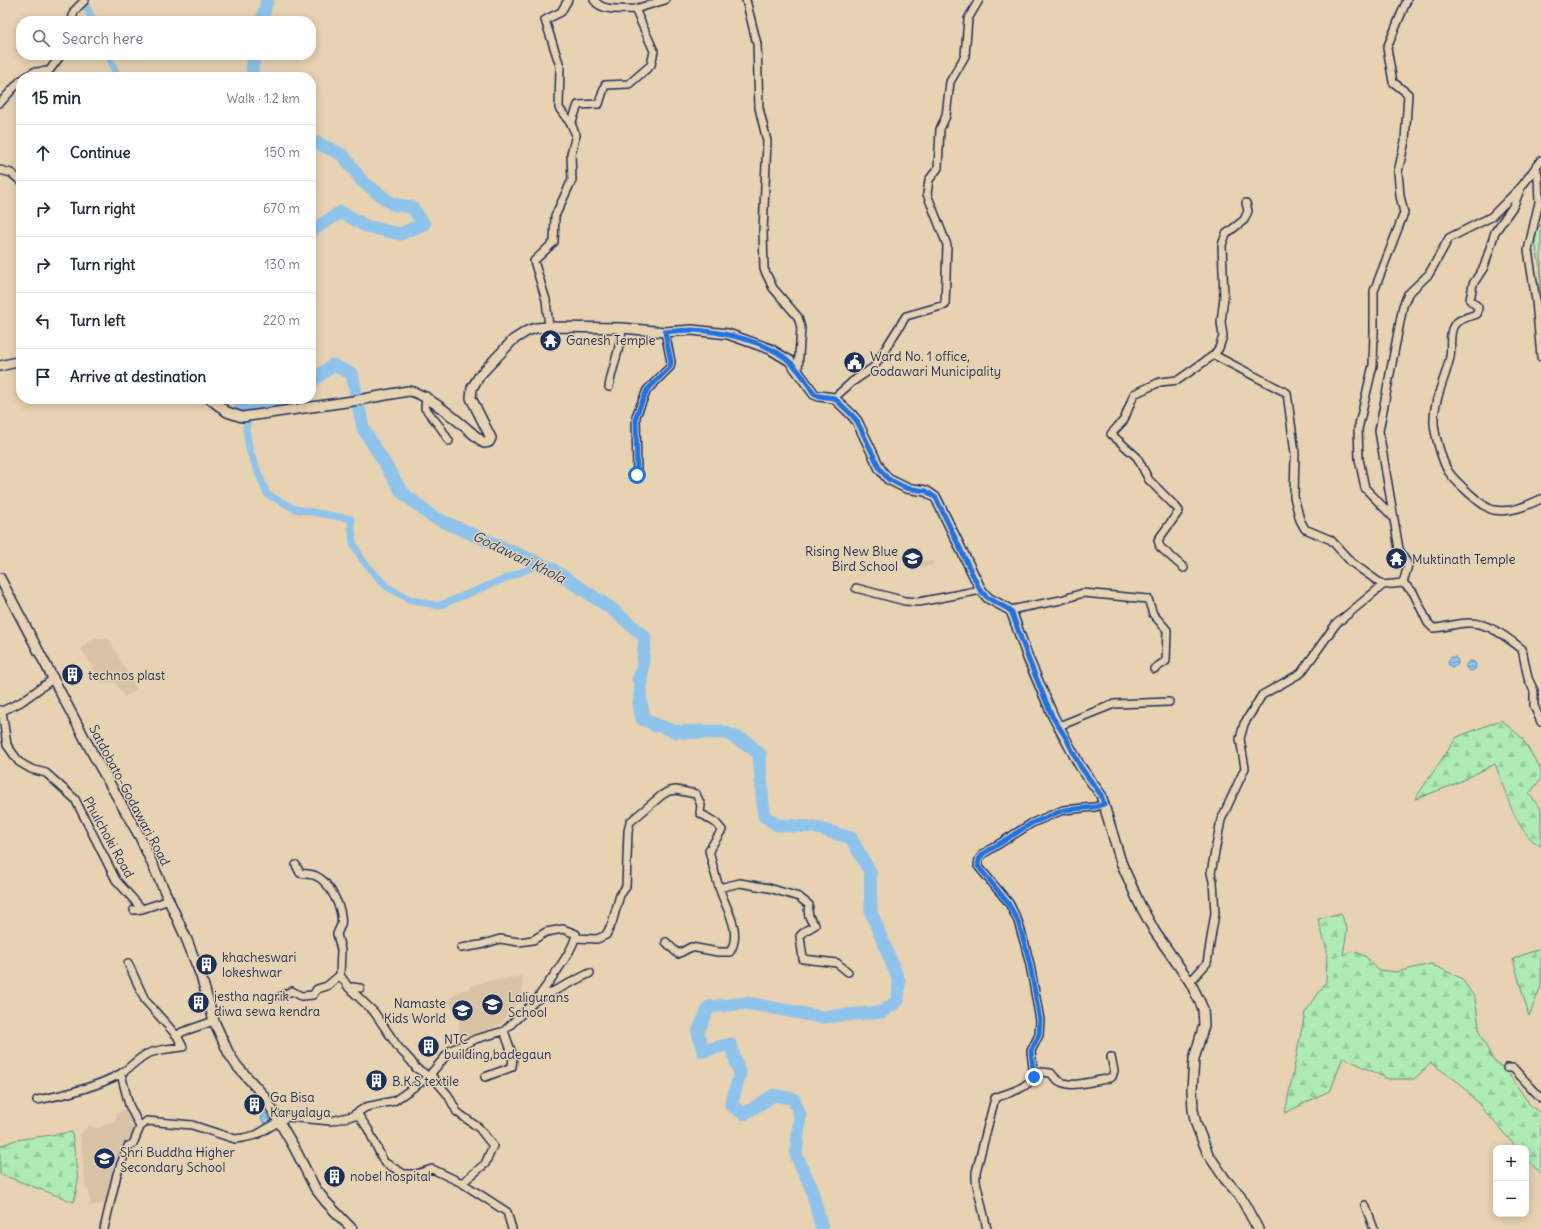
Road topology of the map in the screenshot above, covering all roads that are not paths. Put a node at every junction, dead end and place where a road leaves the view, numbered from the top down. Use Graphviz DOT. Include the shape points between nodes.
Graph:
graph roads {
  1 [pos="86,0"];
  2 [pos="568,0"];
  3 [pos="594,0"];
  4 [pos="665,0"];
  5 [pos="746,0"];
  6 [pos="979,0"];
  7 [pos="1407,0"];
  8 [pos="635,9"];
  9 [pos="73,16"];
  10 [pos="57,60"];
  11 [pos="34,72"];
  12 [pos="16,87"];
  13 [pos="0,103"];
  14 [pos="571,124"];
  15 [pos="1541,160"];
  16 [pos="1536,166"];
  17 [pos="0,170"];
  18 [pos="16,177"];
  19 [pos="1522,186"];
  20 [pos="1246,203"];
  21 [pos="549,327"];
  22 [pos="622,328"];
  23 [pos="665,332"];
  24 [pos="1214,355"];
  25 [pos="1541,357"];
  26 [pos="16,362"];
  27 [pos="0,366"];
  28 [pos="798,370"];
  29 [pos="609,387"];
  30 [pos="426,396"];
  31 [pos="834,398"];
  32 [pos="217,404"];
  33 [pos="449,441"];
  34 [pos="637,475"];
  35 [pos="1541,499"];
  36 [pos="1393,517"];
  37 [pos="1184,568"];
  38 [pos="0,578"];
  39 [pos="1403,583"];
  40 [pos="1383,585"];
  41 [pos="856,588"];
  42 [pos="980,590"];
  43 [pos="1010,610"];
  44 [pos="1154,669"];
  45 [pos="53,679"];
  46 [pos="1169,702"];
  47 [pos="1,710"];
  48 [pos="1541,722"];
  49 [pos="1059,726"];
  50 [pos="1104,804"];
  51 [pos="296,865"];
  52 [pos="719,888"];
  53 [pos="170,900"];
  54 [pos="142,909"];
  55 [pos="134,910"];
  56 [pos="576,938"];
  57 [pos="666,942"];
  58 [pos="461,948"];
  59 [pos="128,963"];
  60 [pos="848,972"];
  61 [pos="590,974"];
  62 [pos="340,975"];
  63 [pos="1190,982"];
  64 [pos="349,988"];
  65 [pos="360,988"];
  66 [pos="280,996"];
  67 [pos="536,1000"];
  68 [pos="214,1021"];
  69 [pos="504,1031"];
  70 [pos="177,1036"];
  71 [pos="1111,1057"];
  72 [pos="1507,1068"];
  73 [pos="1034,1073"];
  74 [pos="121,1074"];
  75 [pos="428,1077"];
  76 [pos="485,1077"];
  77 [pos="1541,1098"];
  78 [pos="37,1100"];
  79 [pos="352,1116"];
  80 [pos="279,1120"];
  81 [pos="140,1127"];
  82 [pos="462,1183"];
  83 [pos="1365,1205"];
  84 [pos="104,1229"];
  85 [pos="352,1229"];
  86 [pos="512,1229"];
  87 [pos="987,1229"];
  88 [pos="1258,1229"];
  89 [pos="1374,1229"];
  1 -- 9 [label="street" via="74,11"];
  2 -- 14 [label="street" via="560,12 545,20 560,66 559,108"];
  3 -- 8 [label="street" via="596,4 611,9"];
  4 -- 8 [label="street"];
  5 -- 28 [label="street" via="757,44 759,108 767,141 764,269 773,288 798,317 801,328"];
  6 -- 31 [label="street" via="968,18 965,56 950,82 946,116 940,129 938,168 930,180 927,194 947,245 945,305 906,316 874,368"];
  7 -- 36 [label="street" via="1387,48 1393,82 1408,94 1405,141 1398,172 1404,213 1374,291 1373,365 1358,428 1358,459 1365,488"];
  8 -- 14 [label="street" via="654,51 651,64 629,84 605,86 599,104 578,105"];
  10 -- 11 [label="street" via="49,71"];
  12 -- 13 [label="street"];
  14 -- 21 [label="street" via="576,135 570,154 572,180 555,216 554,242 534,261 546,300"];
  15 -- 16 [label="street"];
  16 -- 19 [label="street"];
  16 -- 25 [label="street" via="1539,202 1528,250"];
  17 -- 18 [label="street"];
  19 -- 35 [label="street" via="1514,204 1495,232 1484,267 1473,284 1470,300 1478,307 1477,314 1456,323 1452,330 1450,356 1434,418 1440,452 1448,472 1486,507 1508,511"];
  19 -- 36 [label="street" via="1491,217 1449,238 1429,274 1408,294 1403,306 1379,431"];
  20 -- 24 [label="street" via="1248,211 1244,220 1226,234 1222,245 1223,336"];
  21 -- 22 [label="street"];
  21 -- 30 [label="street" via="527,331 513,340 480,375 472,388 471,398 491,438 489,442 484,443"];
  22 -- 23 [label="street"];
  22 -- 29 [label="street" via="621,342 612,367"];
  23 -- 28 [label="street" via="692,330 728,334 770,349 790,361"];
  23 -- 34 [label="street" via="670,367 647,390 636,416"];
  24 -- 37 [label="street" via="1178,380 1160,382 1134,394 1124,420 1111,434 1137,457 1149,480 1179,511 1158,540 1160,547"];
  24 -- 40 [label="street" via="1287,393 1295,453 1294,497 1300,520 1305,529 1331,540 1351,562"];
  26 -- 27 [label="street"];
  28 -- 31 [label="street" via="814,394"];
  30 -- 32 [label="street" via="408,390 242,417 227,412"];
  30 -- 33 [label="street" via="426,408"];
  31 -- 42 [label="street" via="857,421 880,469 888,479 906,488 926,491 936,498"];
  36 -- 39 [label="street" via="1399,549 1408,565"];
  38 -- 45 [label="street, Satdobato-Godawari Road"];
  39 -- 40 [label="street"];
  39 -- 48 [label="street" via="1413,592 1433,628 1470,623 1483,625 1522,649 1528,678 1534,691 1534,706"];
  40 -- 63 [label="street" via="1336,624 1301,673 1262,695 1244,724 1240,739 1245,768 1221,820 1210,873 1215,913 1208,964"];
  41 -- 42 [label="street" via="905,601 919,602"];
  42 -- 43 [label="street" via="988,598"];
  43 -- 44 [label="street" via="1083,593 1148,599 1153,614 1167,630 1166,661"];
  43 -- 49 [label="street" via="1047,704"];
  45 -- 47 [label="street" via="21,702"];
  45 -- 53 [label="street, Satdobato-Godawari Road" via="140,837"];
  46 -- 49 [label="street" via="1114,704"];
  47 -- 54 [label="street, Phulchoki Road" via="7,745 19,762 46,773 75,799 116,880"];
  49 -- 50 [label="street"];
  50 -- 63 [label="street" via="1121,862 1138,903"];
  50 -- 73 [label="street" via="1064,810 1032,823 979,859 978,866 1008,903 1018,921 1027,952 1040,1020 1039,1035 1031,1051"];
  51 -- 62 [label="street" via="300,873 317,876 334,895 341,925 337,934 341,950"];
  52 -- 56 [label="street" via="709,850 722,830 700,813 701,805 696,794 669,791 630,822 626,887 620,895 606,935 597,939"];
  52 -- 57 [label="street" via="731,916 735,934 730,952 691,947 678,954"];
  52 -- 60 [label="street" via="740,884 769,888 799,897 809,905 807,912 815,925 800,936 803,959 837,963"];
  53 -- 54 [label="street"];
  53 -- 68 [label="street, Satdobato-Godawari Road" via="201,976"];
  54 -- 55 [label="street"];
  56 -- 58 [label="street" via="576,934 563,929 546,932 534,940 519,942 500,939"];
  56 -- 67 [label="street"];
  59 -- 70 [label="street" via="146,1000"];
  61 -- 67 [label="street"];
  62 -- 64 [label="street"];
  62 -- 66 [label="street" via="327,986 317,989 313,995 301,996 292,991"];
  63 -- 88 [label="street" via="1203,1009 1204,1024 1194,1059 1192,1089 1196,1124 1208,1154 1240,1196"];
  64 -- 65 [label="street"];
  64 -- 75 [label="street" via="374,1012 416,1068"];
  67 -- 69 [label="street"];
  68 -- 70 [label="street"];
  68 -- 80 [label="street, Satdobato-Godawari Road" via="229,1054 264,1096"];
  69 -- 75 [label="street" via="451,1050"];
  69 -- 76 [label="street" via="513,1056 512,1067"];
  70 -- 74 [label="street" via="183,1047 147,1054"];
  71 -- 73 [label="street" via="1114,1071 1112,1077 1081,1085 1062,1083 1051,1073"];
  72 -- 77 [label="street" via="1513,1068"];
  73 -- 87 [label="street" via="1028,1084 1019,1090 995,1098 976,1172"];
  74 -- 78 [label="street" via="61,1095"];
  74 -- 81 [label="street" via="129,1105"];
  75 -- 79 [label="street" via="394,1101 366,1107"];
  75 -- 82 [label="street" via="431,1075 448,1094 457,1112 479,1128 493,1146 485,1164"];
  79 -- 80 [label="street" via="331,1121 287,1117"];
  79 -- 82 [label="street" via="359,1116 384,1162 404,1174 416,1174 432,1169"];
  80 -- 81 [label="street" via="256,1135 235,1139 192,1125 147,1121"];
  80 -- 85 [label="street, Satdobato-Godawari Road" via="316,1188"];
  81 -- 84 [label="street" via="133,1144 128,1146 117,1174"];
  82 -- 86 [label="street" via="507,1212"];
  83 -- 89 [label="street"];
}
